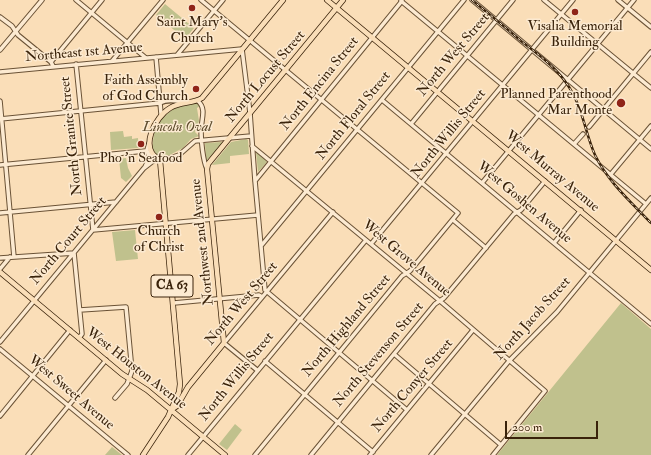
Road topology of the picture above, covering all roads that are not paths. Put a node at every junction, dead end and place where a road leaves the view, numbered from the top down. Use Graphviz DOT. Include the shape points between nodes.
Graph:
graph roads {
  1 [pos="42,0"];
  2 [pos="76,0"];
  3 [pos="102,0"];
  4 [pos="163,0"];
  5 [pos="201,0"];
  6 [pos="223,0"];
  7 [pos="283,0"];
  8 [pos="327,0"];
  9 [pos="343,0"];
  10 [pos="464,0"];
  11 [pos="472,0"];
  12 [pos="513,0"];
  13 [pos="544,0"];
  14 [pos="573,0"];
  15 [pos="618,0"];
  16 [pos="634,0"];
  17 [pos="402,1"];
  18 [pos="337,8"];
  19 [pos="627,8"];
  20 [pos="214,11"];
  21 [pos="92,13"];
  22 [pos="562,14"];
  23 [pos="0,17"];
  24 [pos="497,21"];
  25 [pos="651,27"];
  26 [pos="16,32"];
  27 [pos="437,32"];
  28 [pos="372,37"];
  29 [pos="249,40"];
  30 [pos="128,42"];
  31 [pos="597,44"];
  32 [pos="242,49"];
  33 [pos="0,50"];
  34 [pos="532,50"];
  35 [pos="651,52"];
  36 [pos="177,55"];
  37 [pos="467,56"];
  38 [pos="156,57"];
  39 [pos="146,58"];
  40 [pos="112,61"];
  41 [pos="52,64"];
  42 [pos="76,64"];
  43 [pos="408,67"];
  44 [pos="286,70"];
  45 [pos="0,72"];
  46 [pos="633,74"];
  47 [pos="568,80"];
  48 [pos="503,86"];
  49 [pos="651,88"];
  50 [pos="438,92"];
  51 [pos="198,100"];
  52 [pos="321,100"];
  53 [pos="382,100"];
  54 [pos="0,101"];
  55 [pos="184,102"];
  56 [pos="160,103"];
  57 [pos="604,110"];
  58 [pos="81,111"];
  59 [pos="250,113"];
  60 [pos="161,114"];
  61 [pos="538,115"];
  62 [pos="1,118"];
  63 [pos="473,121"];
  64 [pos="411,124"];
  65 [pos="651,126"];
  66 [pos="589,127"];
  67 [pos="357,129"];
  68 [pos="583,134"];
  69 [pos="251,136"];
  70 [pos="150,137"];
  71 [pos="230,137"];
  72 [pos="202,139"];
  73 [pos="640,139"];
  74 [pos="574,144"];
  75 [pos="252,146"];
  76 [pos="651,149"];
  77 [pos="509,150"];
  78 [pos="147,151"];
  79 [pos="447,154"];
  80 [pos="85,158"];
  81 [pos="158,158"];
  82 [pos="271,161"];
  83 [pos="0,165"];
  84 [pos="6,165"];
  85 [pos="144,168"];
  86 [pos="207,169"];
  87 [pos="611,174"];
  88 [pos="255,181"];
  89 [pos="545,181"];
  90 [pos="423,183"];
  91 [pos="482,183"];
  92 [pos="306,191"];
  93 [pos="651,198"];
  94 [pos="116,202"];
  95 [pos="90,204"];
  96 [pos="646,204"];
  97 [pos="581,210"];
  98 [pos="10,212"];
  99 [pos="333,212"];
  100 [pos="517,212"];
  101 [pos="0,213"];
  102 [pos="258,215"];
  103 [pos="211,220"];
  104 [pos="453,220"];
  105 [pos="165,224"];
  106 [pos="93,230"];
  107 [pos="366,240"];
  108 [pos="617,240"];
  109 [pos="554,242"];
  110 [pos="371,244"];
  111 [pos="261,246"];
  112 [pos="486,248"];
  113 [pos="74,253"];
  114 [pos="12,257"];
  115 [pos="0,258"];
  116 [pos="0,270"];
  117 [pos="651,270"];
  118 [pos="590,272"];
  119 [pos="406,274"];
  120 [pos="267,291"];
  121 [pos="262,297"];
  122 [pos="219,299"];
  123 [pos="34,300"];
  124 [pos="440,301"];
  125 [pos="174,303"];
  126 [pos="80,310"];
  127 [pos="300,319"];
  128 [pos="651,324"];
  129 [pos="70,330"];
  130 [pos="473,330"];
  131 [pos="79,338"];
  132 [pos="0,342"];
  133 [pos="224,342"];
  134 [pos="0,349"];
  135 [pos="339,353"];
  136 [pos="394,354"];
  137 [pos="106,360"];
  138 [pos="265,361"];
  139 [pos="510,361"];
  140 [pos="257,370"];
  141 [pos="33,376"];
  142 [pos="130,379"];
  143 [pos="372,381"];
  144 [pos="180,384"];
  145 [pos="429,384"];
  146 [pos="188,387"];
  147 [pos="305,394"];
  148 [pos="115,398"];
  149 [pos="68,405"];
  150 [pos="171,410"];
  151 [pos="407,410"];
  152 [pos="465,414"];
  153 [pos="0,416"];
  154 [pos="338,422"];
  155 [pos="203,437"];
  156 [pos="501,445"];
  157 [pos="371,453"];
  158 [pos="28,455"];
  159 [pos="128,455"];
  160 [pos="144,455"];
  161 [pos="188,455"];
  162 [pos="225,455"];
  163 [pos="255,455"];
  164 [pos="311,455"];
  165 [pos="431,455"];
  166 [pos="493,455"];
  1 -- 26 [label="street"];
  2 -- 21 [label="street"];
  3 -- 21 [label="street"];
  4 -- 30 [label="street"];
  5 -- 20 [label="street"];
  6 -- 20 [label="street"];
  7 -- 29 [label="main road"];
  8 -- 18 [label="main road, West Murray Avenue"];
  9 -- 18 [label="main road, North Locust Street"];
  10 -- 27 [label="street, North Floral Street"];
  11 -- 24 [label="street"];
  12 -- 24 [label="street, North West Street"];
  13 -- 22 [label="street"];
  14 -- 22 [label="street, North Willis Street"];
  15 -- 19 [label="street"];
  16 -- 19 [label="street"];
  17 -- 27 [label="street"];
  17 -- 28 [label="street, North Encina Street"];
  18 -- 28 [label="main road, West Murray Avenue"];
  18 -- 44 [label="main road, North Locust Street"];
  19 -- 25 [label="street"];
  19 -- 31 [label="street"];
  20 -- 29 [label="street"];
  20 -- 36 [label="street"];
  21 -- 30 [label="street"];
  21 -- 41 [label="street"];
  22 -- 31 [label="street"];
  22 -- 34 [label="street, North Willis Street"];
  23 -- 26 [label="street"];
  24 -- 34 [label="street"];
  24 -- 37 [label="street, North West Street"];
  26 -- 33 [label="street"];
  26 -- 41 [label="street"];
  27 -- 37 [label="street"];
  27 -- 43 [label="street, North Floral Street"];
  28 -- 43 [label="main road, West Murray Avenue"];
  28 -- 52 [label="street, North Encina Street"];
  29 -- 32 [label="main road"];
  29 -- 44 [label="street"];
  30 -- 39 [label="street"];
  30 -- 40 [label="street"];
  31 -- 46 [label="street"];
  31 -- 47 [label="street"];
  32 -- 36 [label="street, Northeast 1st Avenue"];
  32 -- 51 [label="main road" via="205,95"];
  32 -- 59 [label="street"];
  34 -- 47 [label="street"];
  34 -- 48 [label="street, North Willis Street"];
  35 -- 46 [label="street"];
  36 -- 38 [label="street, Northeast 1st Avenue"];
  37 -- 48 [label="street"];
  37 -- 50 [label="street, North West Street"];
  38 -- 39 [label="street, Northeast 1st Avenue"];
  38 -- 56 [label="street"];
  39 -- 40 [label="street, Northeast 1st Avenue"];
  40 -- 42 [label="street, Northeast 1st Avenue"];
  41 -- 42 [label="street, Northeast 1st Avenue"];
  41 -- 45 [label="street, Northeast 1st Avenue"];
  42 -- 58 [label="street, North Granite Street"];
  43 -- 50 [label="main road, West Murray Avenue"];
  43 -- 53 [label="street, North Floral Street"];
  44 -- 52 [label="street"];
  44 -- 59 [label="main road, North Locust Street"];
  46 -- 49 [label="street"];
  46 -- 57 [label="street"];
  47 -- 57 [label="street"];
  47 -- 61 [label="street"];
  48 -- 61 [label="street"];
  48 -- 63 [label="street, North Willis Street"];
  50 -- 63 [label="main road, West Murray Avenue"];
  50 -- 64 [label="street, North West Street"];
  51 -- 55 [label="main road"];
  51 -- 72 [label="street" via="203,111"];
  52 -- 67 [label="street"];
  52 -- 82 [label="street, North Encina Street"];
  53 -- 64 [label="street, West Goshen Avenue"];
  53 -- 67 [label="street, North Floral Street"];
  54 -- 62 [label="street"];
  55 -- 56 [label="street" via="174,100"];
  55 -- 60 [label="main road" via="172,106"];
  56 -- 58 [label="street"];
  56 -- 60 [label="street"];
  57 -- 66 [label="street"];
  57 -- 73 [label="street"];
  58 -- 62 [label="street"];
  58 -- 80 [label="street, North Granite Street"];
  59 -- 69 [label="street"];
  59 -- 71 [label="main road, North Locust Street"];
  60 -- 70 [label="main road"];
  61 -- 74 [label="street"];
  61 -- 77 [label="street"];
  62 -- 84 [label="street"];
  63 -- 77 [label="main road, West Murray Avenue"];
  63 -- 79 [label="street, North Willis Street"];
  64 -- 79 [label="street, West Goshen Avenue"];
  65 -- 73 [label="street"];
  67 -- 90 [label="street"];
  67 -- 92 [label="street, North Floral Street"];
  68 -- 74 [label="street"];
  69 -- 71 [label="street"];
  69 -- 75 [label="street"];
  70 -- 78 [label="street"];
  70 -- 81 [label="main road, CA 63" via="151,149"];
  71 -- 72 [label="street"];
  71 -- 86 [label="main road, North Locust Street"];
  72 -- 81 [label="street" via="193,142 177,156"];
  72 -- 86 [label="street, Northwest 2nd Avenue" via="204,164"];
  73 -- 76 [label="street"];
  73 -- 87 [label="street"];
  74 -- 87 [label="street"];
  75 -- 82 [label="street, West Grove Avenue"];
  75 -- 88 [label="street"];
  77 -- 89 [label="main road, West Murray Avenue"];
  77 -- 91 [label="street"];
  78 -- 80 [label="street"];
  78 -- 81 [label="street"];
  78 -- 85 [label="street" via="149,158"];
  79 -- 90 [label="street, North Willis Street"];
  79 -- 91 [label="street, West Goshen Avenue"];
  80 -- 84 [label="street"];
  80 -- 95 [label="street, North Granite Street"];
  81 -- 85 [label="street, North Court Street"];
  81 -- 105 [label="main road, CA 63"];
  82 -- 88 [label="street, North Encina Street"];
  82 -- 92 [label="street, West Grove Avenue"];
  83 -- 84 [label="street"];
  84 -- 98 [label="street"];
  85 -- 94 [label="street, North Court Street"];
  86 -- 103 [label="main road, Northwest 2nd Avenue"];
  87 -- 96 [label="street"];
  88 -- 102 [label="street"];
  89 -- 97 [label="main road, West Murray Avenue"];
  89 -- 100 [label="street, North Stevenson Street"];
  90 -- 104 [label="street, North Highland Street" via="458,213"];
  90 -- 110 [label="street, North Willis Street"];
  91 -- 100 [label="street, West Goshen Avenue"];
  92 -- 99 [label="street, West Grove Avenue"];
  92 -- 111 [label="street, North Floral Street"];
  93 -- 96 [label="street, North Jacob Street"];
  94 -- 95 [label="street"];
  94 -- 106 [label="street, North Court Street"];
  95 -- 98 [label="street"];
  95 -- 106 [label="street, North Granite Street"];
  96 -- 108 [label="street, North Jacob Street"];
  97 -- 108 [label="main road, West Murray Avenue"];
  97 -- 109 [label="street"];
  98 -- 101 [label="street"];
  98 -- 114 [label="street"];
  99 -- 107 [label="street, West Grove Avenue"];
  99 -- 120 [label="street, North West Street"];
  100 -- 109 [label="street, West Goshen Avenue"];
  100 -- 112 [label="street, North Stevenson Street"];
  102 -- 103 [label="street"];
  102 -- 111 [label="street"];
  103 -- 105 [label="street"];
  103 -- 122 [label="main road, Northwest 2nd Avenue"];
  104 -- 112 [label="street"];
  104 -- 119 [label="street, North Highland Street"];
  105 -- 106 [label="street"];
  105 -- 125 [label="main road, CA 63"];
  106 -- 113 [label="street, North Court Street"];
  107 -- 110 [label="street, West Grove Avenue"];
  107 -- 127 [label="street, North Willis Street"];
  108 -- 117 [label="main road, West Murray Avenue"];
  108 -- 118 [label="street, North Jacob Street"];
  109 -- 118 [label="street, West Goshen Avenue"];
  110 -- 119 [label="street, West Grove Avenue"];
  111 -- 120 [label="street"];
  112 -- 124 [label="street, North Stevenson Street"];
  113 -- 114 [label="street"];
  113 -- 123 [label="street, North Court Street"];
  113 -- 126 [label="street"];
  114 -- 115 [label="street"];
  114 -- 116 [label="street"];
  116 -- 123 [label="main road, West Houston Avenue"];
  118 -- 128 [label="street, West Goshen Avenue"];
  118 -- 139 [label="street, North Jacob Street" via="550,320"];
  119 -- 124 [label="street, West Grove Avenue"];
  119 -- 135 [label="street, North Highland Street"];
  120 -- 121 [label="street, North West Street"];
  120 -- 127 [label="street"];
  121 -- 122 [label="street" via="259,295"];
  121 -- 133 [label="street, North West Street"];
  122 -- 125 [label="street"];
  122 -- 133 [label="main road, Northwest 2nd Avenue"];
  123 -- 129 [label="main road, West Houston Avenue"];
  123 -- 132 [label="street, North Court Street"];
  124 -- 130 [label="street, West Grove Avenue"];
  124 -- 136 [label="street, North Stevenson Street"];
  125 -- 144 [label="main road, CA 63"];
  126 -- 131 [label="street" via="82,334"];
  126 -- 142 [label="street" via="126,307 132,371"];
  127 -- 135 [label="street"];
  127 -- 138 [label="street, North Willis Street"];
  129 -- 131 [label="main road, West Houston Avenue"];
  129 -- 141 [label="street"];
  130 -- 139 [label="street, West Grove Avenue"];
  130 -- 145 [label="street, North Conyer Street"];
  131 -- 137 [label="main road, West Houston Avenue"];
  133 -- 140 [label="street"];
  133 -- 146 [label="main road, North West Street / CA 63"];
  134 -- 141 [label="street, West Sweet Avenue"];
  135 -- 143 [label="street"];
  135 -- 147 [label="street, North Highland Street"];
  136 -- 143 [label="street, North Stevenson Street"];
  136 -- 145 [label="street"];
  137 -- 142 [label="main road, West Houston Avenue"];
  137 -- 149 [label="street"];
  138 -- 140 [label="street, North Willis Street"];
  138 -- 147 [label="street"];
  139 -- 152 [label="street, North Jacob Street"];
  139 -- 156 [label="street, West Grove Avenue" via="545,391"];
  140 -- 155 [label="street, North Willis Street"];
  141 -- 149 [label="street, West Sweet Avenue"];
  141 -- 153 [label="street"];
  142 -- 148 [label="street"];
  142 -- 150 [label="main road, West Houston Avenue"];
  143 -- 151 [label="street"];
  143 -- 154 [label="street, North Stevenson Street"];
  144 -- 146 [label="main road" via="183,388"];
  144 -- 150 [label="main road, CA 63"];
  145 -- 151 [label="street, North Conyer Street"];
  145 -- 152 [label="street"];
  146 -- 150 [label="main road, North West Street / CA 63" via="177,406"];
  147 -- 154 [label="street"];
  147 -- 163 [label="street, North Highland Street"];
  149 -- 158 [label="street"];
  149 -- 159 [label="street, West Sweet Avenue"];
  150 -- 155 [label="main road, West Houston Avenue"];
  150 -- 160 [label="main road, CA 63"];
  151 -- 157 [label="street, North Conyer Street"];
  152 -- 156 [label="street"];
  152 -- 165 [label="street, North Jacob Street"];
  154 -- 157 [label="street"];
  154 -- 164 [label="street, North Stevenson Street"];
  155 -- 161 [label="street, North Willis Street"];
  155 -- 162 [label="main road, West Houston Avenue"];
  156 -- 166 [label="street"];
}
